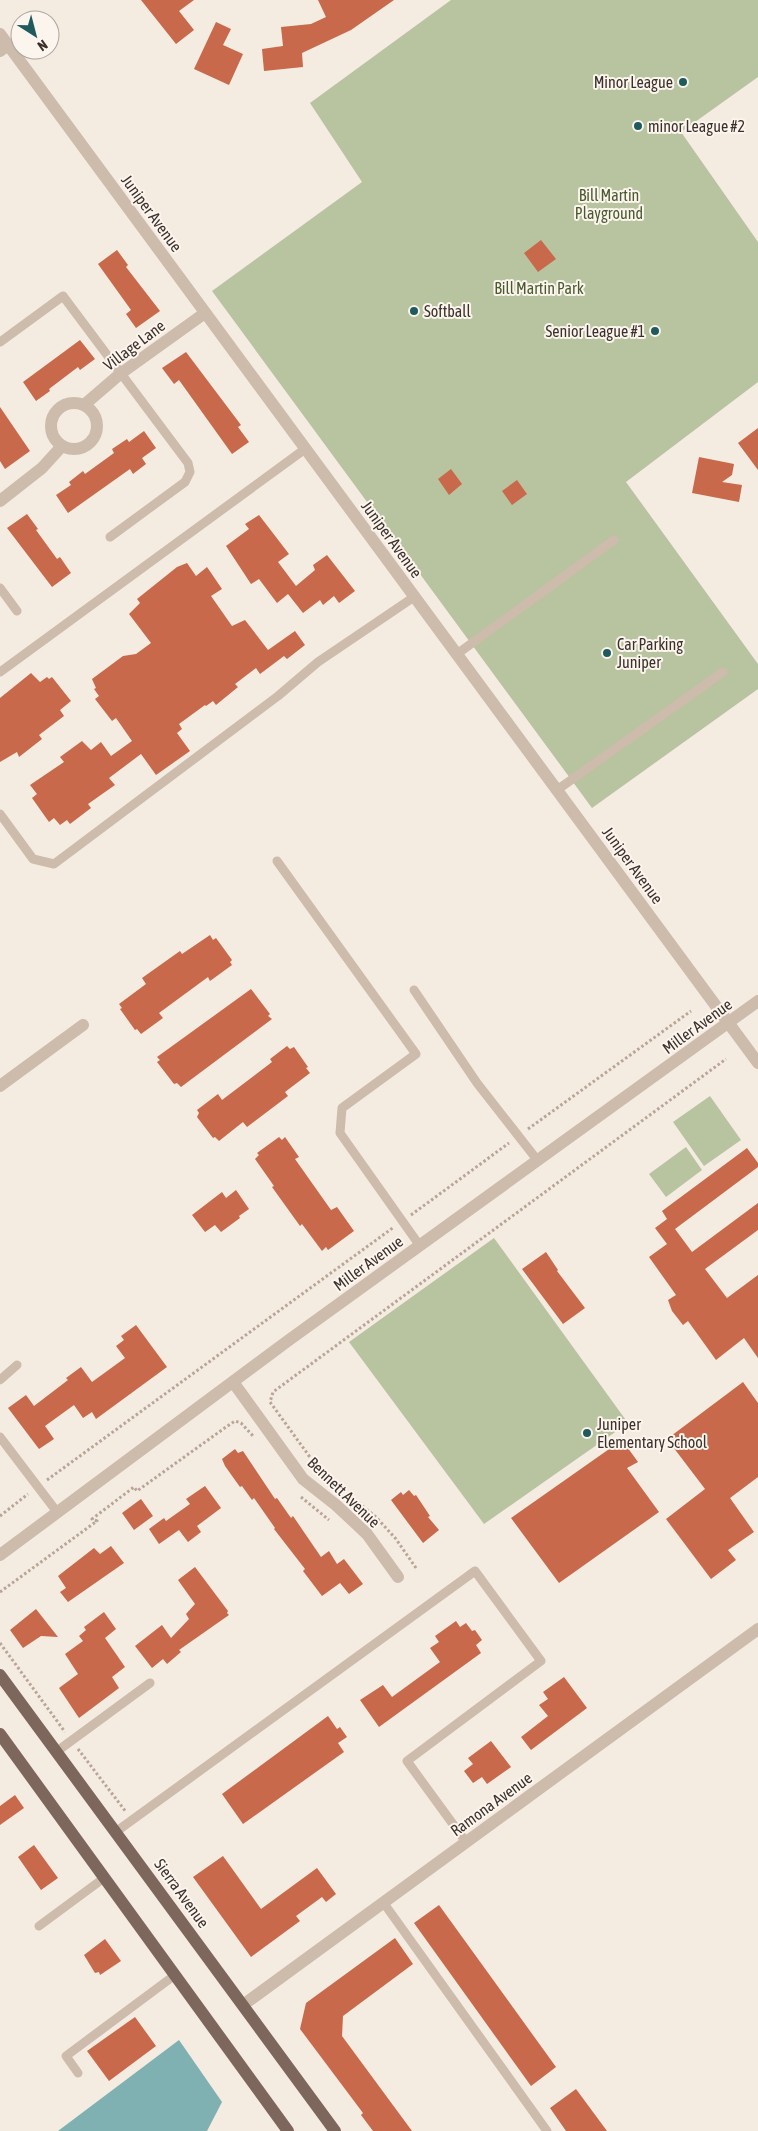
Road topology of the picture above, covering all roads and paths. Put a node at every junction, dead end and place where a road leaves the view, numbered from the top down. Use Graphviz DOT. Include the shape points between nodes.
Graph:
graph roads {
  1 [pos="0,34"];
  2 [pos="4,48"];
  3 [pos="205,313"];
  4 [pos="0,342"];
  5 [pos="120,374"];
  6 [pos="84,405"];
  7 [pos="62,446"];
  8 [pos="305,449"];
  9 [pos="0,501"];
  10 [pos="110,537"];
  11 [pos="614,540"];
  12 [pos="0,588"];
  13 [pos="414,596"];
  14 [pos="17,611"];
  15 [pos="457,654"];
  16 [pos="0,672"];
  17 [pos="723,672"];
  18 [pos="557,790"];
  19 [pos="0,814"];
  20 [pos="277,861"];
  21 [pos="414,990"];
  22 [pos="758,1001"];
  23 [pos="691,1010"];
  24 [pos="728,1023"];
  25 [pos="83,1025"];
  26 [pos="726,1059"];
  27 [pos="758,1063"];
  28 [pos="0,1086"];
  29 [pos="519,1136"];
  30 [pos="538,1160"];
  31 [pos="401,1222"];
  32 [pos="420,1246"];
  33 [pos="17,1365"];
  34 [pos="0,1380"];
  35 [pos="233,1382"];
  36 [pos="0,1437"];
  37 [pos="259,1444"];
  38 [pos="38,1487"];
  39 [pos="299,1494"];
  40 [pos="57,1512"];
  41 [pos="0,1516"];
  42 [pos="333,1523"];
  43 [pos="0,1554"];
  44 [pos="416,1568"];
  45 [pos="398,1576"];
  46 [pos="0,1592"];
  47 [pos="758,1629"];
  48 [pos="0,1675"];
  49 [pos="150,1683"];
  50 [pos="0,1734"];
  51 [pos="56,1752"];
  52 [pos="117,1831"];
  53 [pos="466,1842"];
  54 [pos="104,1878"];
  55 [pos="383,1902"];
  56 [pos="39,1926"];
  57 [pos="175,1975"];
  58 [pos="243,2005"];
  59 [pos="78,2074"];
  60 [pos="288,2131"];
  61 [pos="336,2131"];
  62 [pos="547,2131"];
  1 -- 2 [label="street, Juniper Avenue"];
  2 -- 3 [label="street, Juniper Avenue"];
  3 -- 5 [label="street, Village Lane"];
  3 -- 8 [label="street, Juniper Avenue"];
  4 -- 5 [label="lane" via="63,296"];
  5 -- 6 [label="street, Village Lane"];
  5 -- 10 [label="lane" via="188,463 190,472 184,482"];
  6 -- 7 [label="street" via="68,404 55,412 52,434"];
  6 -- 7 [label="street" via="94,414 96,434 82,448"];
  7 -- 9 [label="street" via="42,468"];
  8 -- 13 [label="street, Juniper Avenue"];
  8 -- 16 [label="lane"];
  11 -- 15 [label="lane"];
  12 -- 14 [label="lane"];
  13 -- 15 [label="street, Juniper Avenue"];
  13 -- 19 [label="lane" via="318,662 278,696 54,864 33,859"];
  15 -- 18 [label="street, Juniper Avenue"];
  17 -- 18 [label="lane"];
  18 -- 24 [label="street, Juniper Avenue"];
  20 -- 31 [label="lane" via="416,1054 342,1108 340,1133"];
  21 -- 29 [label="lane" via="477,1083"];
  22 -- 24 [label="street, Miller Avenue"];
  23 -- 29 [label="path"];
  24 -- 27 [label="street, Juniper Avenue"];
  24 -- 30 [label="street, Miller Avenue"];
  25 -- 28 [label="street"];
  26 -- 44 [label="path" via="273,1392 270,1402 320,1471 376,1517"];
  29 -- 30 [label="lane"];
  29 -- 31 [label="path"];
  30 -- 32 [label="street, Miller Avenue"];
  31 -- 32 [label="lane"];
  31 -- 38 [label="path"];
  32 -- 35 [label="street, Miller Avenue"];
  33 -- 34 [label="lane"];
  35 -- 40 [label="street, Miller Avenue"];
  35 -- 45 [label="street, Bennett Avenue" via="303,1478 367,1534"];
  36 -- 38 [label="lane"];
  37 -- 46 [label="path" via="241,1423 235,1422 137,1491 134,1487 92,1519 97,1521"];
  38 -- 40 [label="lane"];
  38 -- 41 [label="path"];
  39 -- 42 [label="path"];
  40 -- 43 [label="street, Miller Avenue"];
  47 -- 53 [label="street, Ramona Avenue"];
  48 -- 51 [label="main road, Sierra Avenue"];
  49 -- 51 [label="lane"];
  50 -- 54 [label="main road"];
  51 -- 52 [label="main road, Sierra Avenue"];
  52 -- 53 [label="lane" via="475,1571 541,1661 406,1760"];
  52 -- 58 [label="main road, Sierra Avenue"];
  53 -- 55 [label="street, Ramona Avenue"];
  54 -- 56 [label="lane"];
  54 -- 57 [label="main road"];
  55 -- 58 [label="street, Ramona Avenue"];
  55 -- 62 [label="lane"];
  57 -- 59 [label="lane" via="66,2056"];
  57 -- 60 [label="main road"];
  58 -- 61 [label="main road, Sierra Avenue"];
}
